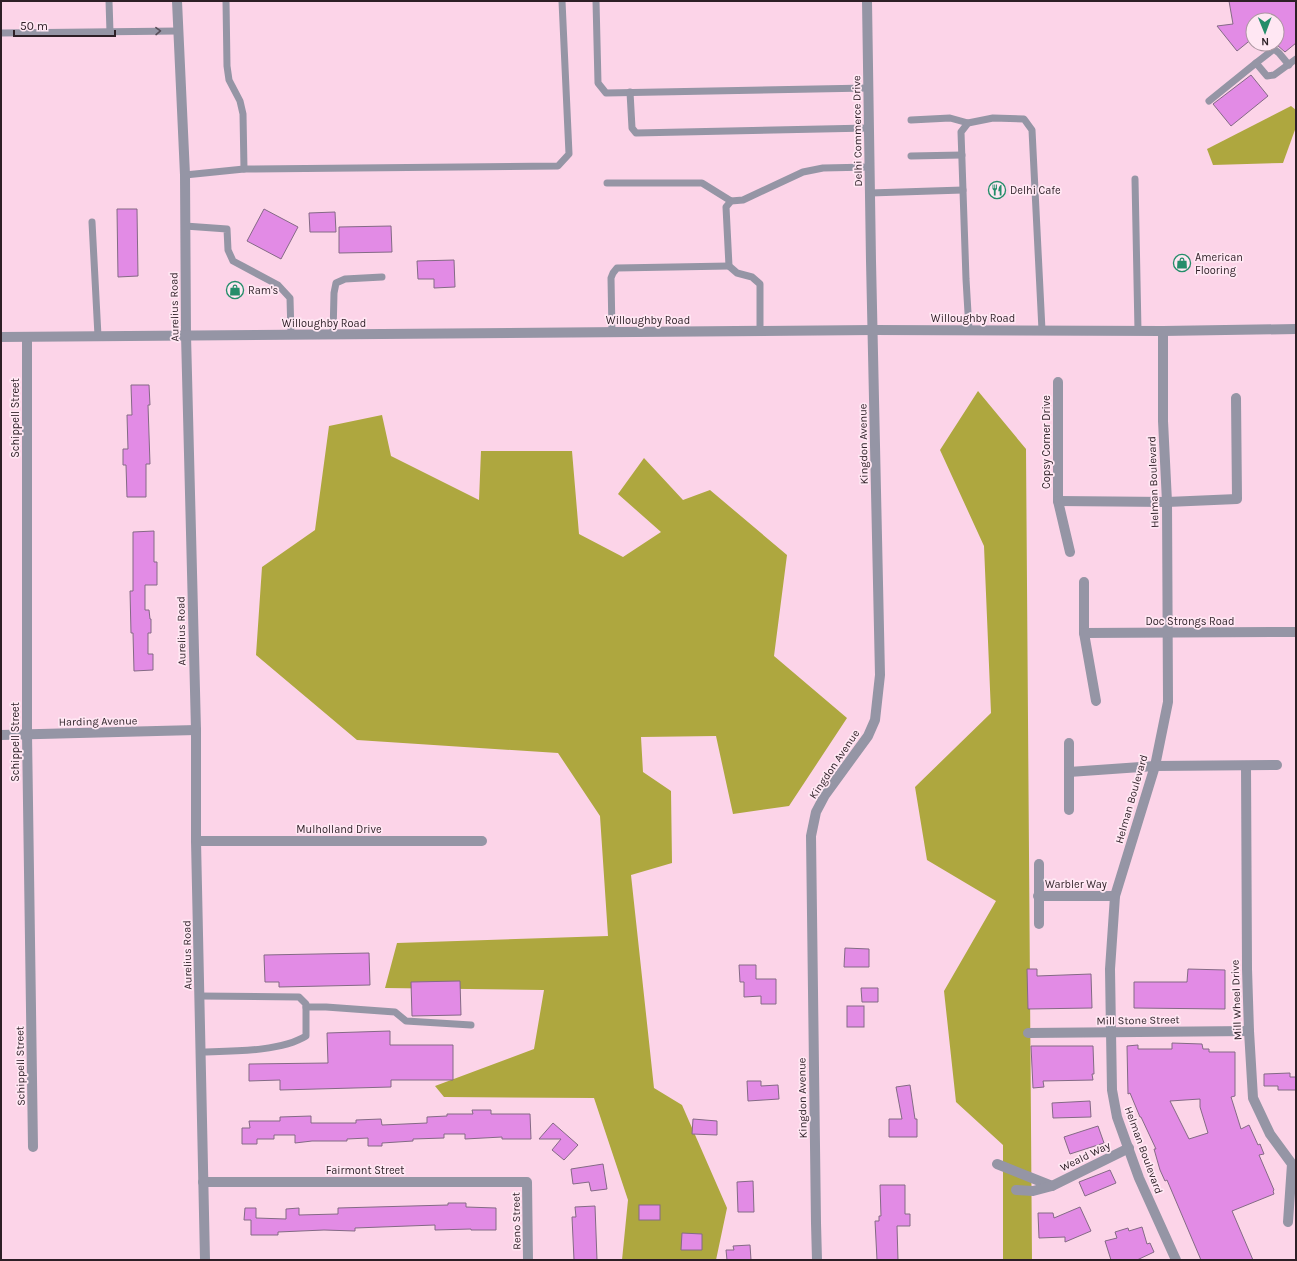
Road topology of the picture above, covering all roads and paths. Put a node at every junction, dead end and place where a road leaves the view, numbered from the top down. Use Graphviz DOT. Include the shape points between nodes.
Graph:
graph roads {
  1 [pos="108,1"];
  2 [pos="177,1"];
  3 [pos="226,1"];
  4 [pos="562,1"];
  5 [pos="596,1"];
  6 [pos="867,1"];
  7 [pos="178,31"];
  8 [pos="110,32"];
  9 [pos="1,33"];
  10 [pos="1296,59"];
  11 [pos="1256,64"];
  12 [pos="1289,65"];
  13 [pos="868,88"];
  14 [pos="630,92"];
  15 [pos="1209,101"];
  16 [pos="911,120"];
  17 [pos="968,124"];
  18 [pos="869,128"];
  19 [pos="962,155"];
  20 [pos="911,156"];
  21 [pos="870,167"];
  22 [pos="244,169"];
  23 [pos="185,175"];
  24 [pos="1135,179"];
  25 [pos="607,183"];
  26 [pos="963,190"];
  27 [pos="870,193"];
  28 [pos="731,201"];
  29 [pos="92,222"];
  30 [pos="185,226"];
  31 [pos="729,266"];
  32 [pos="382,278"];
  33 [pos="1296,329"];
  34 [pos="760,330"];
  35 [pos="872,330"];
  36 [pos="969,330"];
  37 [pos="1042,330"];
  38 [pos="1138,331"];
  39 [pos="1163,331"];
  40 [pos="612,332"];
  41 [pos="186,335"];
  42 [pos="291,335"];
  43 [pos="333,335"];
  44 [pos="98,336"];
  45 [pos="1,337"];
  46 [pos="27,337"];
  47 [pos="1058,382"];
  48 [pos="1236,398"];
  49 [pos="1058,501"];
  50 [pos="1167,502"];
  51 [pos="1070,552"];
  52 [pos="1084,582"];
  53 [pos="1166,632"];
  54 [pos="1296,632"];
  55 [pos="1084,633"];
  56 [pos="1096,701"];
  57 [pos="196,730"];
  58 [pos="27,734"];
  59 [pos="1,735"];
  60 [pos="1069,743"];
  61 [pos="1278,765"];
  62 [pos="1155,766"];
  63 [pos="1246,766"];
  64 [pos="1069,772"];
  65 [pos="1069,810"];
  66 [pos="196,841"];
  67 [pos="482,841"];
  68 [pos="1039,864"];
  69 [pos="1038,896"];
  70 [pos="1115,896"];
  71 [pos="1039,924"];
  72 [pos="199,996"];
  73 [pos="306,1007"];
  74 [pos="471,1025"];
  75 [pos="1249,1031"];
  76 [pos="1110,1032"];
  77 [pos="1028,1033"];
  78 [pos="201,1052"];
  79 [pos="33,1147"];
  80 [pos="1129,1148"];
  81 [pos="998,1164"];
  82 [pos="1294,1164"];
  83 [pos="203,1182"];
  84 [pos="527,1182"];
  85 [pos="1052,1186"];
  86 [pos="1016,1190"];
  87 [pos="1288,1222"];
  88 [pos="205,1260"];
  89 [pos="528,1260"];
  90 [pos="817,1260"];
  91 [pos="1176,1260"];
  1 -- 8 [label="lane"];
  2 -- 7 [label="street, Aurelius Road"];
  3 -- 22 [label="lane" via="227,66 229,80 240,101 243,114"];
  4 -- 22 [label="lane" via="569,154 558,166"];
  5 -- 14 [label="lane" via="598,83 606,93"];
  6 -- 13 [label="street, Delhi Commerce Drive"];
  8 -- 7 [label="lane, one-way"];
  7 -- 23 [label="street, Aurelius Road"];
  8 -- 9 [label="lane"];
  10 -- 12 [label="lane"];
  11 -- 12 [label="lane" via="1267,76 1274,75"];
  11 -- 12 [label="lane" via="1274,49"];
  11 -- 15 [label="lane"];
  13 -- 14 [label="lane"];
  13 -- 18 [label="street, Delhi Commerce Drive"];
  14 -- 18 [label="lane" via="632,128 636,133"];
  16 -- 17 [label="lane" via="950,118"];
  17 -- 19 [label="lane" via="962,132"];
  17 -- 37 [label="lane" via="993,118 1024,119 1032,130"];
  18 -- 21 [label="street, Delhi Commerce Drive"];
  19 -- 20 [label="lane"];
  19 -- 26 [label="lane"];
  21 -- 27 [label="street, Delhi Commerce Drive"];
  21 -- 28 [label="lane" via="822,168 803,172 743,200"];
  22 -- 23 [label="lane"];
  23 -- 30 [label="street, Aurelius Road"];
  24 -- 38 [label="lane"];
  25 -- 28 [label="lane" via="702,183"];
  26 -- 27 [label="lane"];
  26 -- 36 [label="lane"];
  27 -- 35 [label="street, Delhi Commerce Drive"];
  28 -- 31 [label="lane" via="726,207"];
  29 -- 44 [label="lane"];
  30 -- 41 [label="street, Aurelius Road"];
  30 -- 42 [label="lane" via="227,228 228,250 233,262 278,285 290,298"];
  31 -- 34 [label="lane" via="737,273 752,277 760,284"];
  31 -- 40 [label="lane" via="617,268 611,278"];
  32 -- 43 [label="lane" via="345,279 336,283"];
  33 -- 39 [label="street, Willoughby Road"];
  34 -- 35 [label="street, Willoughby Road"];
  34 -- 40 [label="street, Willoughby Road"];
  35 -- 36 [label="street, Willoughby Road"];
  35 -- 90 [label="street, Kingdon Avenue" via="880,683 875,720 868,736 825,796 816,812 811,836"];
  36 -- 37 [label="street, Willoughby Road"];
  37 -- 38 [label="street, Willoughby Road"];
  38 -- 39 [label="street, Willoughby Road"];
  39 -- 50 [label="street, Helman Boulevard" via="1163,421"];
  40 -- 43 [label="street, Willoughby Road"];
  41 -- 42 [label="street, Willoughby Road"];
  41 -- 44 [label="street, Willoughby Road"];
  41 -- 57 [label="street, Aurelius Road"];
  42 -- 43 [label="street, Willoughby Road"];
  44 -- 46 [label="street, Willoughby Road"];
  45 -- 46 [label="street, Willoughby Road"];
  46 -- 58 [label="street, Schippell Street"];
  47 -- 49 [label="street, Copsy Corner Drive"];
  48 -- 50 [label="street, Copsy Corner Drive" via="1236,499"];
  49 -- 50 [label="street, Copsy Corner Drive"];
  49 -- 51 [label="street, Copsy Corner Drive"];
  50 -- 53 [label="street, Helman Boulevard"];
  52 -- 55 [label="street"];
  53 -- 54 [label="street, Doc Strongs Road"];
  53 -- 55 [label="street, Doc Strongs Road"];
  53 -- 62 [label="street, Helman Boulevard" via="1168,702"];
  55 -- 56 [label="street"];
  57 -- 58 [label="street, Harding Avenue"];
  57 -- 66 [label="street, Aurelius Road"];
  58 -- 59 [label="street, Harding Avenue"];
  58 -- 79 [label="street, Schippell Street"];
  60 -- 64 [label="street"];
  61 -- 63 [label="street"];
  62 -- 63 [label="street"];
  62 -- 64 [label="street"];
  62 -- 70 [label="street, Helman Boulevard"];
  63 -- 75 [label="street, Mill Wheel Drive"];
  64 -- 65 [label="street"];
  66 -- 67 [label="street, Mulholland Drive"];
  66 -- 72 [label="street, Aurelius Road"];
  68 -- 69 [label="street"];
  69 -- 70 [label="street, Warbler Way"];
  69 -- 71 [label="street"];
  70 -- 76 [label="street, Helman Boulevard" via="1110,969"];
  72 -- 73 [label="lane" via="299,997"];
  72 -- 78 [label="street, Aurelius Road"];
  73 -- 74 [label="lane" via="395,1012 406,1021"];
  73 -- 78 [label="lane" via="306,1036 298,1041 260,1049"];
  75 -- 76 [label="street, Mill Stone Street"];
  75 -- 82 [label="street, Mill Wheel Drive" via="1253,1098 1270,1134"];
  76 -- 77 [label="street, Mill Stone Street"];
  76 -- 80 [label="street, Helman Boulevard" via="1112,1090 1117,1117"];
  78 -- 83 [label="street, Aurelius Road"];
  80 -- 85 [label="street, Weald Way"];
  80 -- 91 [label="street, Helman Boulevard" via="1139,1178"];
  81 -- 85 [label="street"];
  82 -- 87 [label="street, Mill Wheel Drive"];
  83 -- 84 [label="street, Fairmont Street"];
  83 -- 88 [label="street, Aurelius Road"];
  84 -- 89 [label="street, Reno Street"];
  85 -- 86 [label="street, Weald Way" via="1033,1191"];
}
